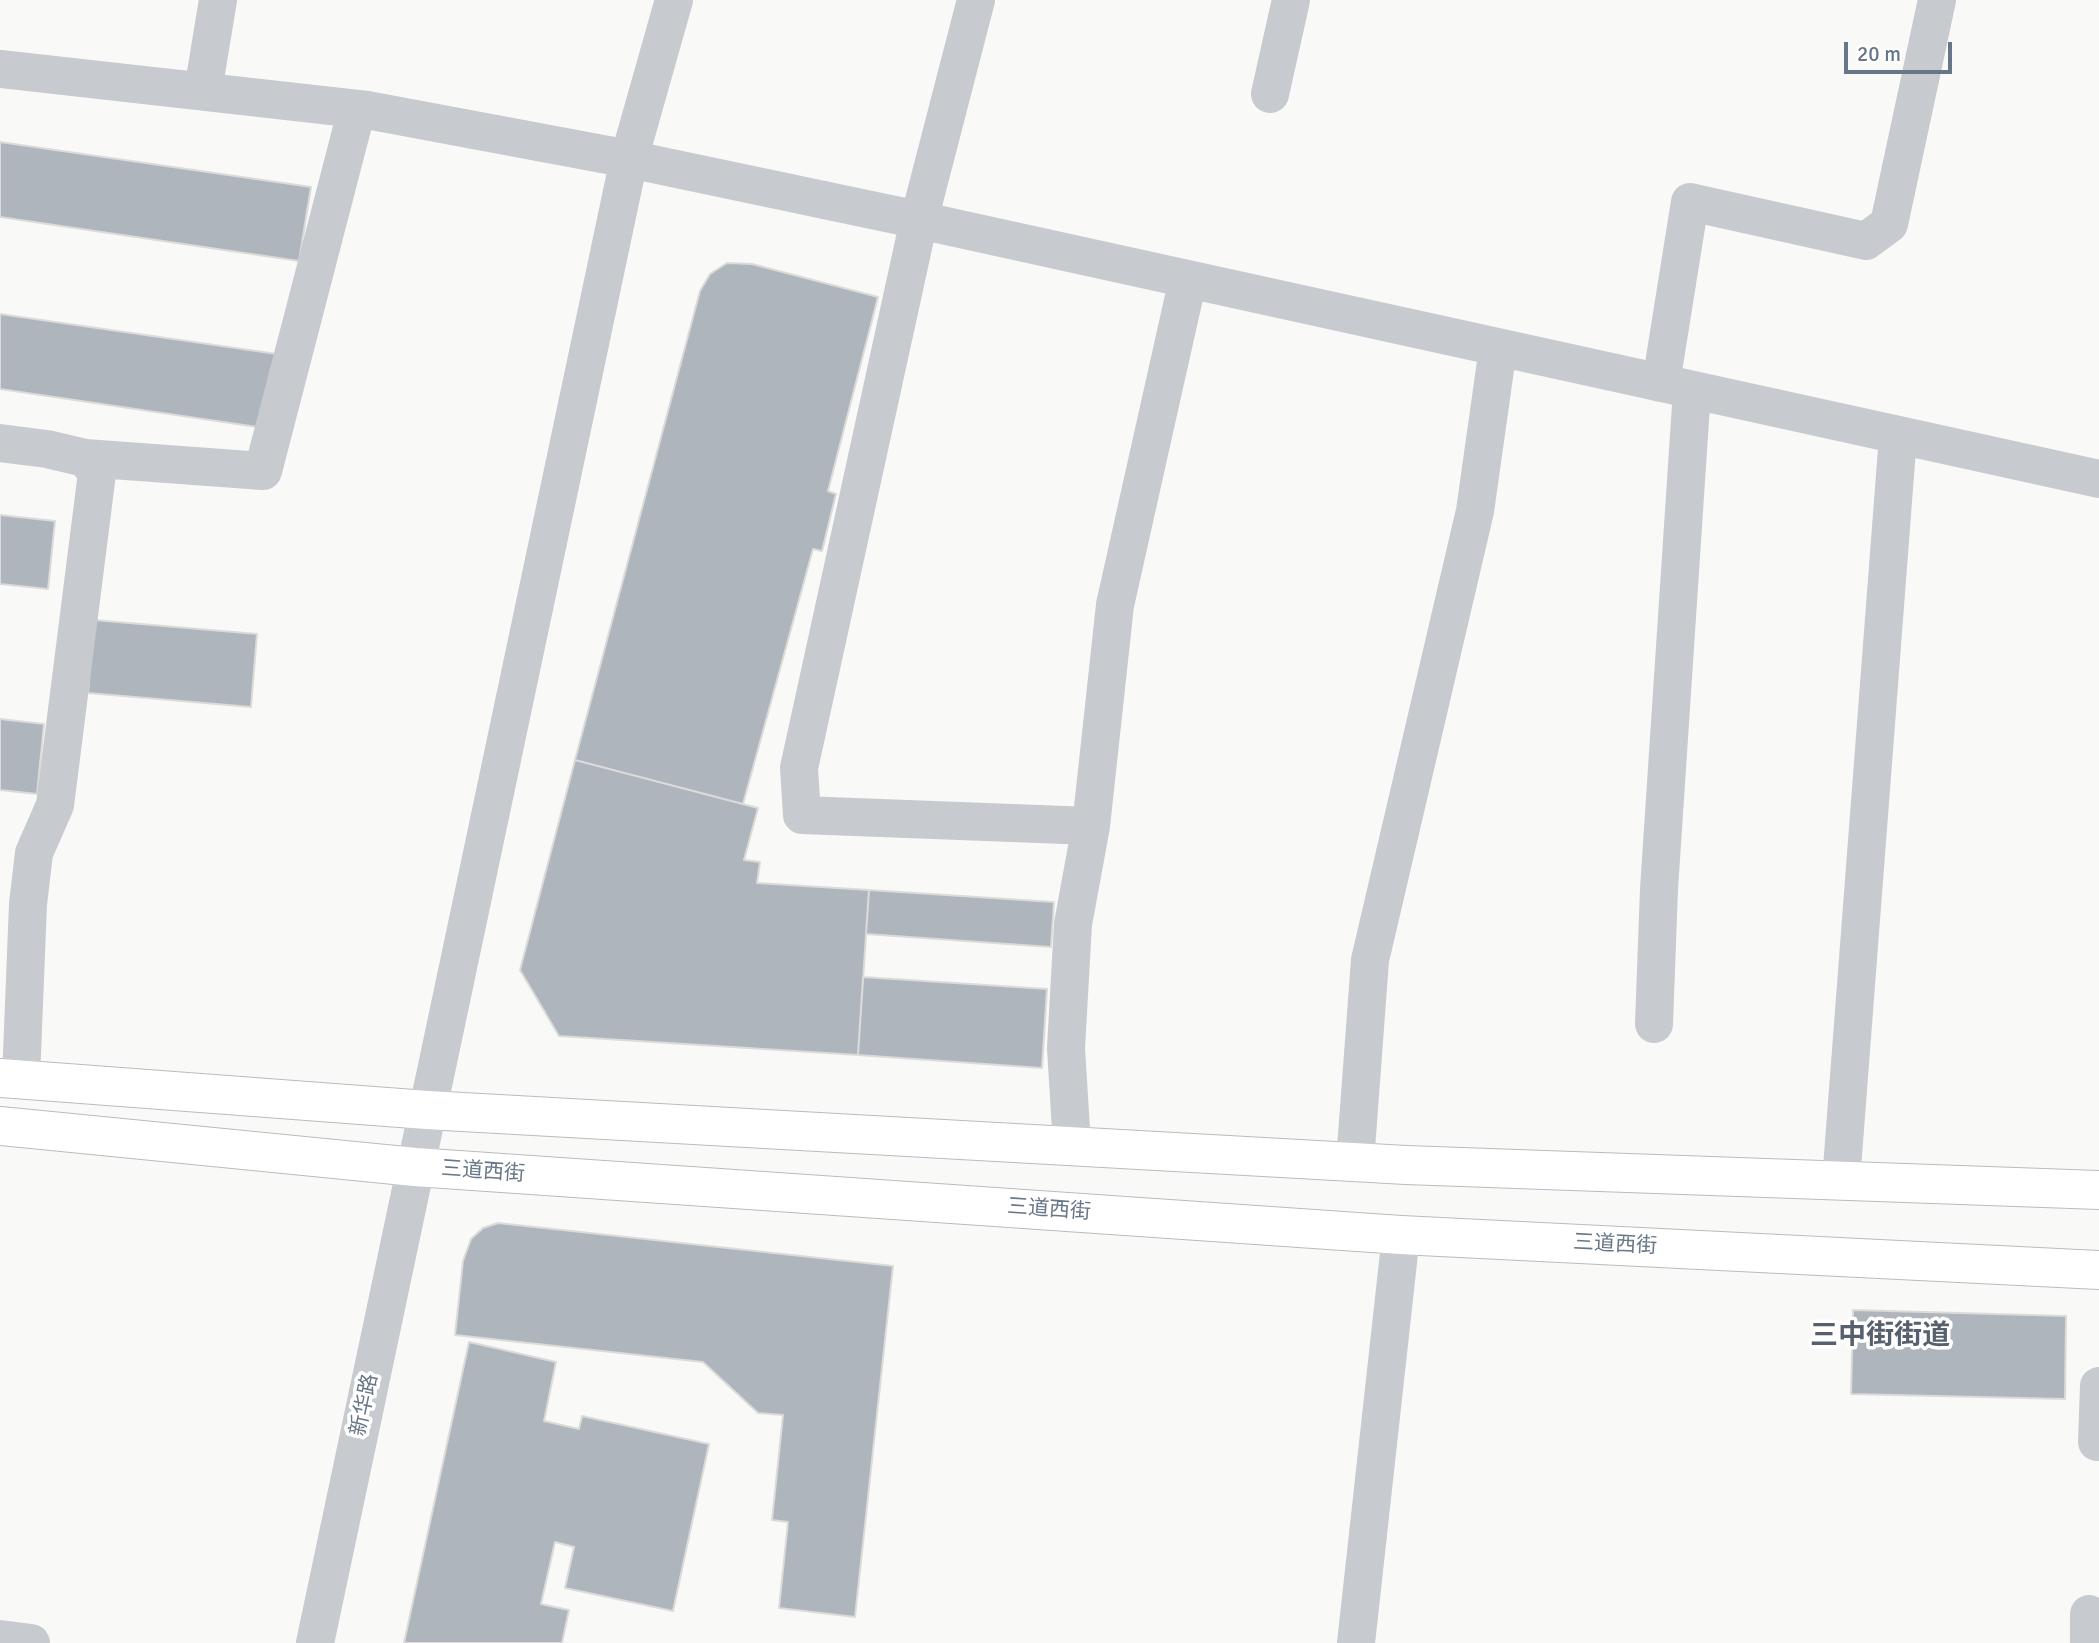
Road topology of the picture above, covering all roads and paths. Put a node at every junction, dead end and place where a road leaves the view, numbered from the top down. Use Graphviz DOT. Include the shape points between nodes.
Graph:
graph roads {
  1 [pos="218,0"];
  2 [pos="674,0"];
  3 [pos="976,0"];
  4 [pos="1291,0"];
  5 [pos="1937,0"];
  6 [pos="0,69"];
  7 [pos="203,92"];
  8 [pos="1270,94"];
  9 [pos="357,109"];
  10 [pos="629,159"];
  11 [pos="919,220"];
  12 [pos="1188,279"];
  13 [pos="1498,348"];
  14 [pos="1676,387"];
  15 [pos="1898,436"];
  16 [pos="0,443"];
  17 [pos="85,457"];
  18 [pos="2099,479"];
  19 [pos="1091,826"];
  20 [pos="1654,1024"];
  21 [pos="10,1079"];
  22 [pos="427,1110"];
  23 [pos="0,1126"];
  24 [pos="1072,1146"];
  25 [pos="1355,1162"];
  26 [pos="415,1167"];
  27 [pos="1841,1181"];
  28 [pos="2099,1190"];
  29 [pos="1401,1234"];
  30 [pos="2099,1269"];
  31 [pos="2099,1386"];
  32 [pos="2097,1442"];
  33 [pos="0,1639"];
  34 [pos="31,1643"];
  35 [pos="315,1643"];
  36 [pos="1356,1643"];
  1 -- 7 [label="street"];
  2 -- 10 [label="street, 新华路"];
  3 -- 11 [label="street"];
  4 -- 8 [label="street"];
  5 -- 14 [label="street" via="1889,225 1866,241 1690,202"];
  6 -- 7 [label="street"];
  7 -- 9 [label="street"];
  9 -- 10 [label="street"];
  9 -- 17 [label="street" via="263,471"];
  10 -- 11 [label="street"];
  10 -- 22 [label="street, 新华路"];
  11 -- 12 [label="street"];
  11 -- 19 [label="street" via="799,768 802,815"];
  12 -- 13 [label="street"];
  12 -- 19 [label="street" via="1115,605"];
  13 -- 14 [label="street"];
  13 -- 25 [label="street" via="1475,511 1370,960"];
  14 -- 15 [label="street"];
  14 -- 20 [label="street"];
  15 -- 18 [label="street"];
  15 -- 27 [label="street"];
  16 -- 17 [label="street"];
  17 -- 21 [label="street" via="97,473 55,805 34,853"];
  19 -- 24 [label="street" via="1073,924 1066,1048"];
  21 -- 22 [label="main road"];
  22 -- 24 [label="main road"];
  22 -- 26 [label="street, 新华路"];
  23 -- 26 [label="main road, 三道西街"];
  24 -- 25 [label="main road"];
  25 -- 27 [label="main road"];
  26 -- 29 [label="main road, 三道西街"];
  26 -- 35 [label="street, 新华路"];
  27 -- 28 [label="main road"];
  29 -- 30 [label="main road, 三道西街"];
  29 -- 36 [label="street"];
  31 -- 32 [label="street"];
  33 -- 34 [label="street"];
}
